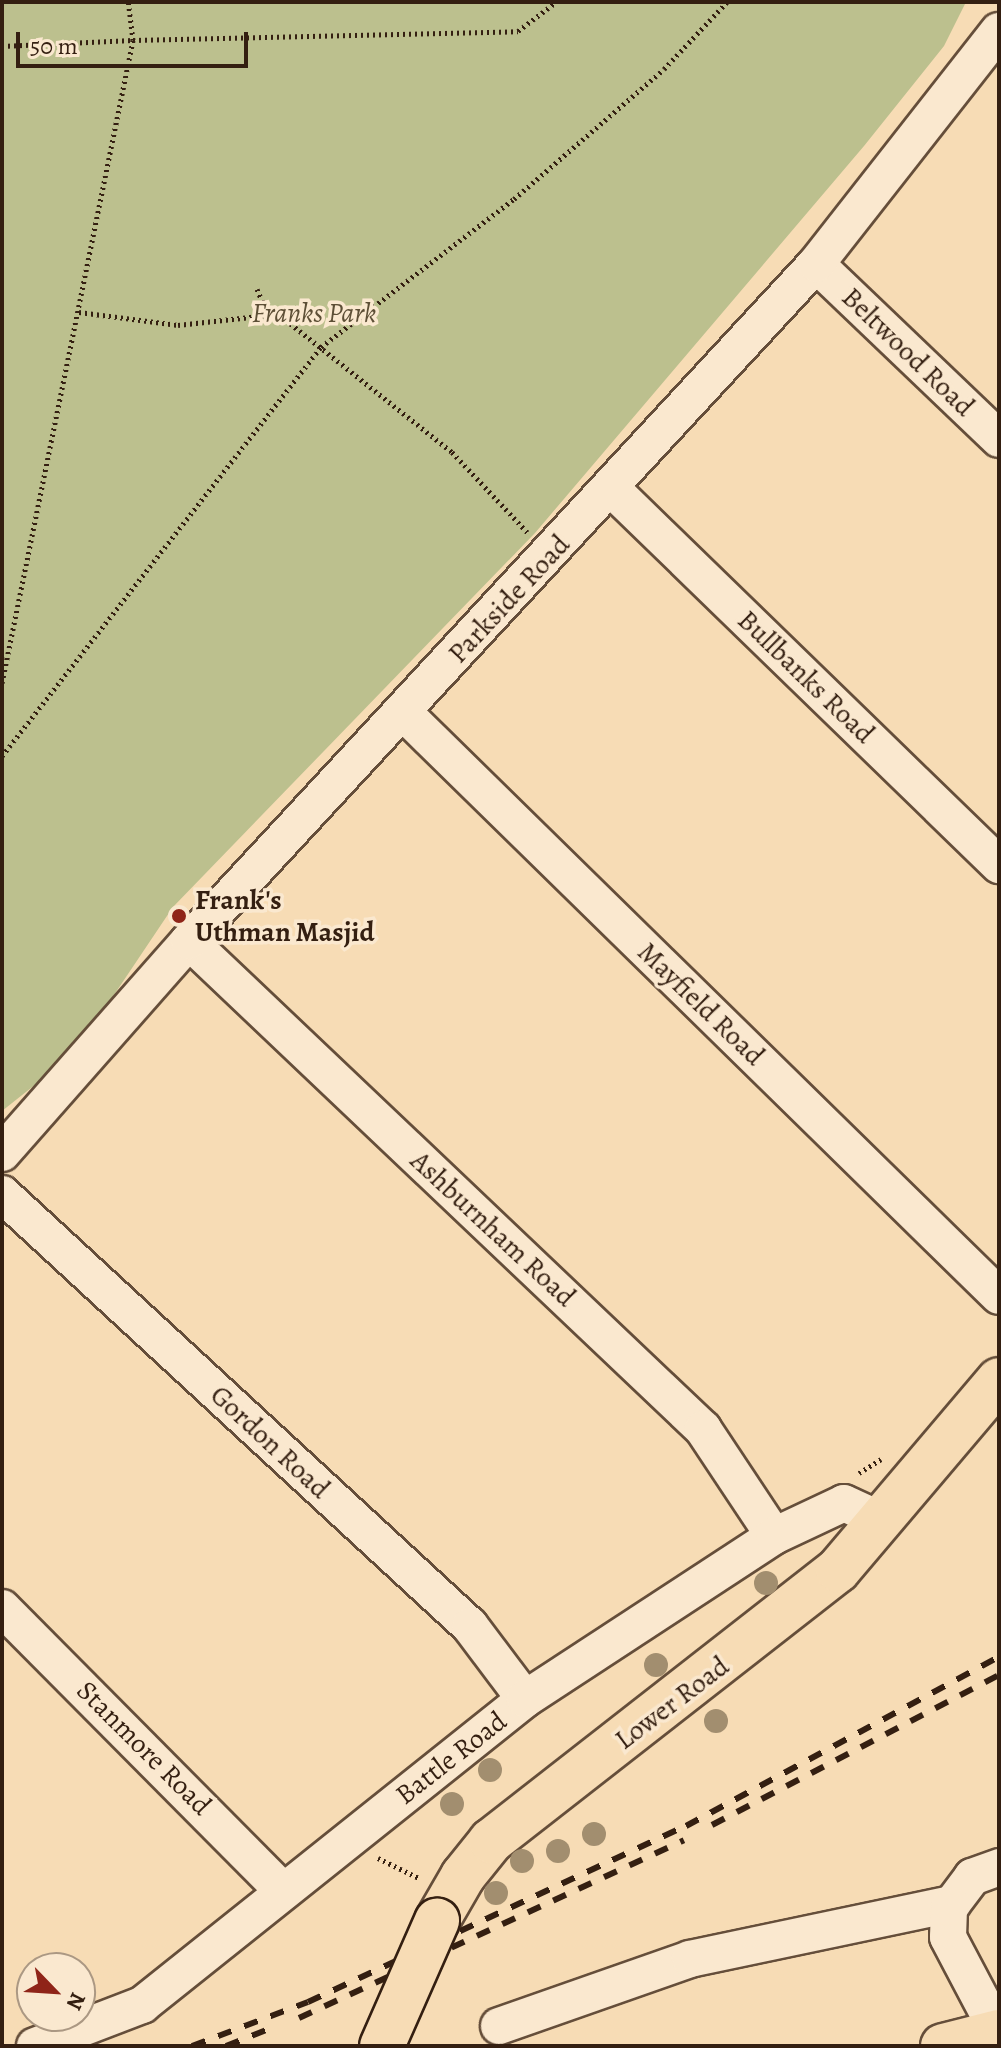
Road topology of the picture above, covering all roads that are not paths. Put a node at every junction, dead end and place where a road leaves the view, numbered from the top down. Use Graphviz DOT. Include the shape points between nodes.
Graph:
graph roads {
  1 [pos="999,31"];
  2 [pos="816,264"];
  3 [pos="999,439"];
  4 [pos="612,489"];
  5 [pos="403,712"];
  6 [pos="999,865"];
  7 [pos="189,941"];
  8 [pos="2,1153"];
  9 [pos="2,1194"];
  10 [pos="999,1296"];
  11 [pos="999,1380"];
  12 [pos="880,1520"];
  13 [pos="774,1536"];
  14 [pos="2,1608"];
  15 [pos="525,1699"];
  16 [pos="999,1867"];
  17 [pos="283,1891"];
  18 [pos="952,1904"];
  19 [pos="499,2026"];
  20 [pos="999,2032"];
  21 [pos="35,2046"];
  22 [pos="382,2046"];
  23 [pos="943,2046"];
  1 -- 2 [label="street, Parkside Road"];
  2 -- 3 [label="street, Beltwood Road"];
  2 -- 4 [label="street, Parkside Road"];
  4 -- 5 [label="street, Parkside Road"];
  4 -- 6 [label="street, Bullbanks Road"];
  5 -- 7 [label="street, Parkside Road"];
  5 -- 10 [label="street, Mayfield Road"];
  7 -- 8 [label="street, Parkside Road"];
  7 -- 13 [label="street, Ashburnham Road" via="703,1429"];
  9 -- 15 [label="street, Gordon Road" via="470,1626"];
  11 -- 12 [label="main road, Lower Road"];
  12 -- 13 [label="street, Battle Road" via="844,1503"];
  12 -- 22 [label="main road, Lower Road, bridge" via="838,1570 781,1619 491,1841 463,1876 432,1901"];
  13 -- 15 [label="street, Battle Road"];
  14 -- 17 [label="street, Stanmore Road"];
  15 -- 17 [label="street, Battle Road"];
  16 -- 18 [label="street" via="972,1877"];
  17 -- 21 [label="street, Battle Road" via="142,2005"];
  18 -- 19 [label="street" via="690,1959"];
  18 -- 20 [label="street" via="948,1937"];
  20 -- 23 [label="main road"];
}
